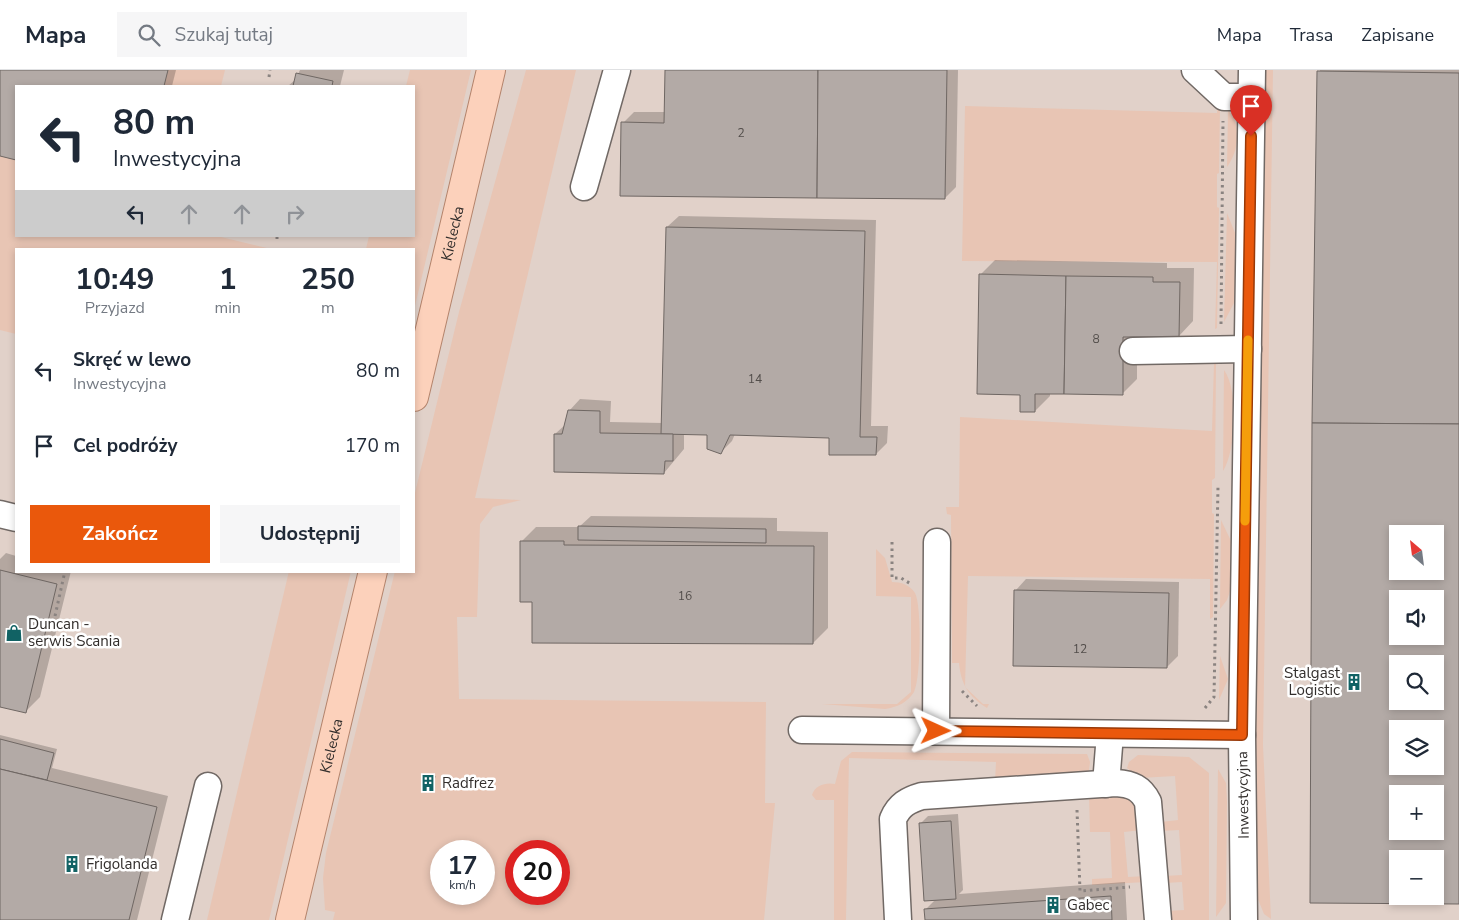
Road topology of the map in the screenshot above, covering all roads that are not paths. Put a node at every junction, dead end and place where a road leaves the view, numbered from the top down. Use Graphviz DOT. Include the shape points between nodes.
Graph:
graph roads {
  1 [pos="491,70"];
  2 [pos="617,70"];
  3 [pos="1195,70"];
  4 [pos="1252,70"];
  5 [pos="1252,98"];
  6 [pos="584,187"];
  7 [pos="1248,349"];
  8 [pos="1133,351"];
  9 [pos="415,393"];
  10 [pos="0,514"];
  11 [pos="15,518"];
  12 [pos="937,542"];
  13 [pos="372,573"];
  14 [pos="802,730"];
  15 [pos="936,731"];
  16 [pos="1110,734"];
  17 [pos="1242,735"];
  18 [pos="1106,784"];
  19 [pos="208,786"];
  20 [pos="175,920"];
  21 [pos="290,920"];
  22 [pos="898,920"];
  23 [pos="1158,920"];
  24 [pos="1244,920"];
  1 -- 9 [label="main road, Kielecka"];
  2 -- 6 [label="street"];
  3 -- 5 [label="street" via="1224,97"];
  4 -- 5 [label="street, Inwestycyjna"];
  5 -- 7 [label="street, Inwestycyjna"];
  7 -- 8 [label="street"];
  7 -- 17 [label="street, Inwestycyjna"];
  10 -- 11 [label="street"];
  12 -- 15 [label="street"];
  13 -- 21 [label="main road, Kielecka"];
  14 -- 15 [label="street"];
  15 -- 16 [label="street"];
  16 -- 17 [label="street"];
  16 -- 18 [label="street"];
  17 -- 24 [label="street, Inwestycyjna"];
  18 -- 22 [label="street" via="922,796 902,805 893,819"];
  18 -- 23 [label="street" via="1134,786 1140,789 1148,802"];
  19 -- 20 [label="street"];
}
